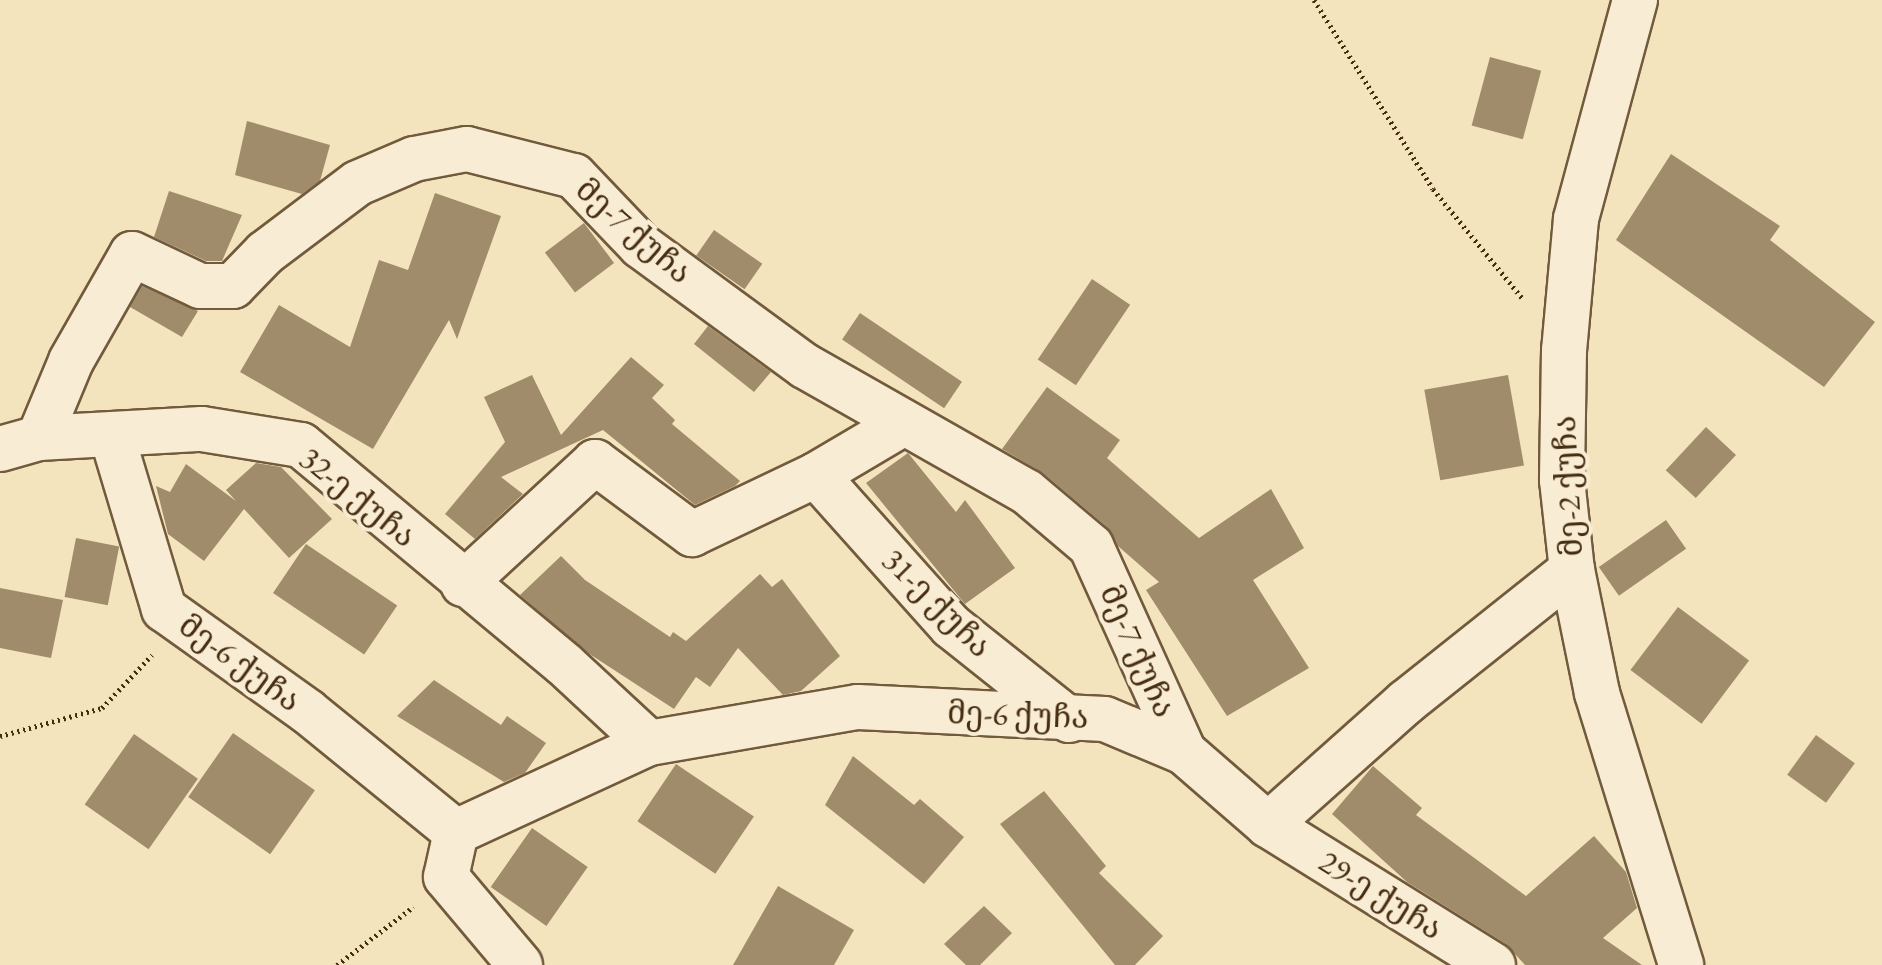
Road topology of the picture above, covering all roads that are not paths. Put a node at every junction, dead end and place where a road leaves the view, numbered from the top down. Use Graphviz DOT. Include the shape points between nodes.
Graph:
graph roads {
  1 [pos="1635,0"];
  2 [pos="904,423"];
  3 [pos="112,436"];
  4 [pos="20,444"];
  5 [pos="816,475"];
  6 [pos="1572,570"];
  7 [pos="463,584"];
  8 [pos="1069,720"];
  9 [pos="649,743"];
  10 [pos="1184,752"];
  11 [pos="1268,825"];
  12 [pos="456,832"];
  13 [pos="520,965"];
  14 [pos="1493,965"];
  15 [pos="1681,965"];
  1 -- 6 [label="street, მე-2 ქუჩა" via="1576,219 1564,350 1562,480"];
  2 -- 4 [label="street, მე-7 ქუჩა" via="805,366 641,246 574,176 467,149 414,159 358,183 265,253 233,286 200,286 132,254"];
  2 -- 5 [label="street"];
  2 -- 10 [label="street, მე-7 ქუჩა" via="1027,492 1091,546"];
  3 -- 4 [label="street, 32-ე ქუჩა"];
  3 -- 7 [label="street, 32-ე ქუჩა" via="202,429 301,445"];
  3 -- 12 [label="street, მე-6 ქუჩა" via="164,609 307,711"];
  5 -- 7 [label="street" via="692,534 595,462"];
  5 -- 8 [label="street, 31-ე ქუჩა" via="951,626"];
  6 -- 11 [label="street" via="1406,702"];
  6 -- 15 [label="street, მე-2 ქუჩა" via="1597,693"];
  7 -- 9 [label="street, 32-ე ქუჩა" via="564,664"];
  8 -- 9 [label="street, მე-6 ქუჩა" via="858,707"];
  8 -- 10 [label="street, მე-6 ქუჩა" via="1105,719"];
  9 -- 12 [label="street, მე-6 ქუჩა"];
  10 -- 11 [label="street, მე-6 ქუჩა"];
  11 -- 14 [label="street, 29-ე ქუჩა"];
  12 -- 13 [label="street" via="446,877"];
}
